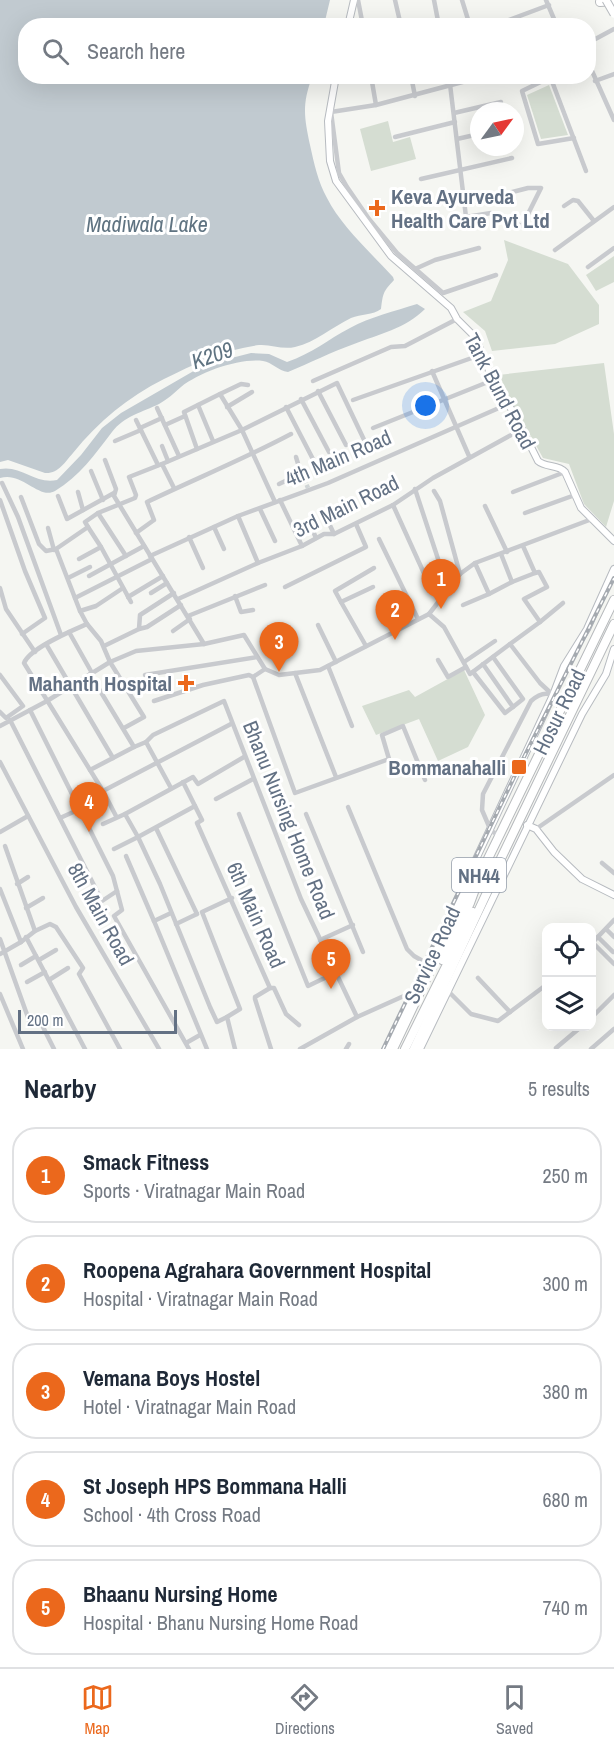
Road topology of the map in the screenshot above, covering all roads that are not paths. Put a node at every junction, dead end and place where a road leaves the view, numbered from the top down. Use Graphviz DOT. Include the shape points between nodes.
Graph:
graph roads {
  1 [pos="356,0"];
  2 [pos="395,0"];
  3 [pos="434,0"];
  4 [pos="462,0"];
  5 [pos="602,0"];
  6 [pos="614,1"];
  7 [pos="548,3"];
  8 [pos="614,15"];
  9 [pos="350,18"];
  10 [pos="361,18"];
  11 [pos="398,18"];
  12 [pos="437,18"];
  13 [pos="468,18"];
  14 [pos="512,18"];
  15 [pos="554,18"];
  16 [pos="614,29"];
  17 [pos="596,39"];
  18 [pos="614,74"];
  19 [pos="596,81"];
  20 [pos="596,83"];
  21 [pos="335,84"];
  22 [pos="372,84"];
  23 [pos="413,84"];
  24 [pos="458,84"];
  25 [pos="536,84"];
  26 [pos="553,84"];
  27 [pos="451,86"];
  28 [pos="415,96"];
  29 [pos="376,105"];
  30 [pos="470,109"];
  31 [pos="331,112"];
  32 [pos="454,113"];
  33 [pos="614,120"];
  34 [pos="455,122"];
  35 [pos="470,136"];
  36 [pos="395,137"];
  37 [pos="574,138"];
  38 [pos="457,139"];
  39 [pos="512,158"];
  40 [pos="459,170"];
  41 [pos="586,171"];
  42 [pos="421,179"];
  43 [pos="466,204"];
  44 [pos="564,206"];
  45 [pos="614,207"];
  46 [pos="594,221"];
  47 [pos="479,248"];
  48 [pos="614,248"];
  49 [pos="555,250"];
  50 [pos="588,267"];
  51 [pos="415,269"];
  52 [pos="496,275"];
  53 [pos="457,319"];
  54 [pos="483,354"];
  55 [pos="432,371"];
  56 [pos="493,380"];
  57 [pos="313,381"];
  58 [pos="248,385"];
  59 [pos="318,391"];
  60 [pos="252,392"];
  61 [pos="220,394"];
  62 [pos="301,399"];
  63 [pos="443,399"];
  64 [pos="353,400"];
  65 [pos="508,404"];
  66 [pos="198,405"];
  67 [pos="226,407"];
  68 [pos="286,407"];
  69 [pos="157,408"];
  70 [pos="185,416"];
  71 [pos="162,418"];
  72 [pos="136,420"];
  73 [pos="165,425"];
  74 [pos="455,426"];
  75 [pos="372,428"];
  76 [pos="141,429"];
  77 [pos="522,429"];
  78 [pos="242,430"];
  79 [pos="291,434"];
  80 [pos="115,441"];
  81 [pos="213,441"];
  82 [pos="346,445"];
  83 [pos="162,446"];
  84 [pos="367,446"];
  85 [pos="196,449"];
  86 [pos="329,452"];
  87 [pos="252,454"];
  88 [pos="179,456"];
  89 [pos="469,456"];
  90 [pos="296,457"];
  91 [pos="105,460"];
  92 [pos="163,463"];
  93 [pos="316,465"];
  94 [pos="91,471"];
  95 [pos="566,472"];
  96 [pos="2,483"];
  97 [pos="279,484"];
  98 [pos="174,488"];
  99 [pos="415,489"];
  100 [pos="434,491"];
  101 [pos="78,492"];
  102 [pos="513,492"];
  103 [pos="114,494"];
  104 [pos="575,495"];
  105 [pos="58,496"];
  106 [pos="21,497"];
  107 [pos="0,500"];
  108 [pos="103,500"];
  109 [pos="278,501"];
  110 [pos="147,502"];
  111 [pos="119,505"];
  112 [pos="140,506"];
  113 [pos="393,506"];
  114 [pos="485,506"];
  115 [pos="260,509"];
  116 [pos="83,510"];
  117 [pos="98,513"];
  118 [pos="525,513"];
  119 [pos="238,516"];
  120 [pos="326,517"];
  121 [pos="592,519"];
  122 [pos="309,524"];
  123 [pos="356,524"];
  124 [pos="88,527"];
  125 [pos="214,527"];
  126 [pos="48,528"];
  127 [pos="136,532"];
  128 [pos="334,534"];
  129 [pos="189,537"];
  130 [pos="316,538"];
  131 [pos="379,539"];
  132 [pos="275,540"];
  133 [pos="614,542"];
  134 [pos="144,546"];
  135 [pos="302,546"];
  136 [pos="523,546"];
  137 [pos="101,547"];
  138 [pos="55,549"];
  139 [pos="224,549"];
  140 [pos="507,552"];
  141 [pos="501,554"];
  142 [pos="126,556"];
  143 [pos="151,557"];
  144 [pos="79,559"];
  145 [pos="258,563"];
  146 [pos="475,563"];
  147 [pos="110,565"];
  148 [pos="90,567"];
  149 [pos="374,567"];
  150 [pos="202,568"];
  151 [pos="614,569"];
  152 [pos="535,573"];
  153 [pos="460,574"];
  154 [pos="89,576"];
  155 [pos="164,576"];
  156 [pos="68,578"];
  157 [pos="117,578"];
  158 [pos="512,582"];
  159 [pos="167,583"];
  160 [pos="452,583"];
  161 [pos="264,585"];
  162 [pos="285,587"];
  163 [pos="373,587"];
  164 [pos="0,588"];
  165 [pos="123,588"];
  166 [pos="151,593"];
  167 [pos="174,593"];
  168 [pos="489,594"];
  169 [pos="1,596"];
  170 [pos="235,596"];
  171 [pos="75,598"];
  172 [pos="178,599"];
  173 [pos="440,599"];
  174 [pos="614,600"];
  175 [pos="341,602"];
  176 [pos="563,603"];
  177 [pos="463,605"];
  178 [pos="181,606"];
  179 [pos="253,610"];
  180 [pos="80,611"];
  181 [pos="429,614"];
  182 [pos="189,618"];
  183 [pos="418,619"];
  184 [pos="540,622"];
  185 [pos="87,624"];
  186 [pos="614,624"];
  187 [pos="318,625"];
  188 [pos="139,629"];
  189 [pos="174,631"];
  190 [pos="69,632"];
  191 [pos="22,634"];
  192 [pos="61,635"];
  193 [pos="495,641"];
  194 [pos="46,644"];
  195 [pos="204,644"];
  196 [pos="510,644"];
  197 [pos="104,646"];
  198 [pos="366,646"];
  199 [pos="614,649"];
  200 [pos="35,652"];
  201 [pos="257,657"];
  202 [pos="493,657"];
  203 [pos="438,660"];
  204 [pos="110,662"];
  205 [pos="336,662"];
  206 [pos="483,664"];
  207 [pos="465,665"];
  208 [pos="328,666"];
  209 [pos="265,669"];
  210 [pos="473,672"];
  211 [pos="295,673"];
  212 [pos="91,674"];
  213 [pos="0,675"];
  214 [pos="145,675"];
  215 [pos="253,677"];
  216 [pos="70,687"];
  217 [pos="553,695"];
  218 [pos="154,700"];
  219 [pos="565,700"];
  220 [pos="47,701"];
  221 [pos="513,707"];
  222 [pos="30,710"];
  223 [pos="0,712"];
  224 [pos="13,717"];
  225 [pos="231,724"];
  226 [pos="0,726"];
  227 [pos="352,726"];
  228 [pos="124,728"];
  229 [pos="146,742"];
  230 [pos="134,747"];
  231 [pos="244,757"];
  232 [pos="113,759"];
  233 [pos="389,759"];
  234 [pos="0,762"];
  235 [pos="157,764"];
  236 [pos="393,768"];
  237 [pos="90,770"];
  238 [pos="614,775"];
  239 [pos="336,777"];
  240 [pos="254,779"];
  241 [pos="425,780"];
  242 [pos="183,782"];
  243 [pos="171,788"];
  244 [pos="103,791"];
  245 [pos="216,799"];
  246 [pos="195,806"];
  247 [pos="348,807"];
  248 [pos="80,809"];
  249 [pos="125,814"];
  250 [pos="239,814"];
  251 [pos="306,814"];
  252 [pos="28,816"];
  253 [pos="116,816"];
  254 [pos="60,818"];
  255 [pos="103,824"];
  256 [pos="527,825"];
  257 [pos="156,828"];
  258 [pos="536,829"];
  259 [pos="0,831"];
  260 [pos="495,833"];
  261 [pos="138,837"];
  262 [pos="5,846"];
  263 [pos="114,849"];
  264 [pos="126,856"];
  265 [pos="602,863"];
  266 [pos="482,871"];
  267 [pos="614,873"];
  268 [pos="493,875"];
  269 [pos="28,877"];
  270 [pos="17,884"];
  271 [pos="0,889"];
  272 [pos="117,891"];
  273 [pos="614,895"];
  274 [pos="43,898"];
  275 [pos="232,898"];
  276 [pos="26,908"];
  277 [pos="171,913"];
  278 [pos="199,913"];
  279 [pos="614,920"];
  280 [pos="154,921"];
  281 [pos="176,924"];
  282 [pos="353,925"];
  283 [pos="606,929"];
  284 [pos="34,931"];
  285 [pos="598,937"];
  286 [pos="614,937"];
  287 [pos="26,938"];
  288 [pos="0,939"];
  289 [pos="320,939"];
  290 [pos="21,942"];
  291 [pos="596,947"];
  292 [pos="56,950"];
  293 [pos="363,952"];
  294 [pos="613,952"];
  295 [pos="3,953"];
  296 [pos="37,958"];
  297 [pos="21,964"];
  298 [pos="428,964"];
  299 [pos="614,964"];
  300 [pos="68,968"];
  301 [pos="45,972"];
  302 [pos="335,973"];
  303 [pos="478,978"];
  304 [pos="49,980"];
  305 [pos="27,982"];
  306 [pos="270,988"];
  307 [pos="542,988"];
  308 [pos="416,990"];
  309 [pos="448,991"];
  310 [pos="0,994"];
  311 [pos="614,995"];
  312 [pos="510,1012"];
  313 [pos="596,1012"];
  314 [pos="227,1017"];
  315 [pos="357,1017"];
  316 [pos="299,1025"];
  317 [pos="614,1029"];
  318 [pos="576,1031"];
  319 [pos="409,1034"];
  320 [pos="200,1035"];
  321 [pos="186,1043"];
  322 [pos="83,1048"];
  323 [pos="556,1048"];
  324 [pos="23,1049"];
  325 [pos="54,1049"];
  326 [pos="120,1049"];
  327 [pos="159,1049"];
  328 [pos="189,1049"];
  329 [pos="207,1049"];
  330 [pos="235,1049"];
  331 [pos="272,1049"];
  332 [pos="300,1049"];
  333 [pos="387,1049"];
  334 [pos="393,1049"];
  335 [pos="398,1049"];
  336 [pos="405,1049"];
  337 [pos="414,1049"];
  338 [pos="420,1049"];
  339 [pos="591,1049"];
  1 -- 9 [label="street"];
  1 -- 10 [label="street"];
  2 -- 11 [label="street"];
  3 -- 12 [label="street"];
  4 -- 13 [label="street"];
  5 -- 6 [label="highway"];
  5 -- 8 [label="main road, bridge"];
  7 -- 14 [label="street"];
  7 -- 15 [label="street"];
  16 -- 17 [label="street"];
  18 -- 19 [label="street"];
  20 -- 33 [label="street"];
  21 -- 31 [label="street, Tank Bund Road"];
  22 -- 29 [label="street"];
  23 -- 28 [label="street"];
  24 -- 27 [label="street"];
  25 -- 37 [label="street" via="522,91 538,144"];
  26 -- 37 [label="street"];
  27 -- 28 [label="street"];
  27 -- 32 [label="street"];
  28 -- 29 [label="street"];
  29 -- 31 [label="street"];
  30 -- 32 [label="street"];
  31 -- 51 [label="street" via="339,173 369,219"];
  31 -- 53 [label="street, Tank Bund Road" via="329,153 336,181 391,256 451,308"];
  32 -- 34 [label="street"];
  34 -- 36 [label="street"];
  34 -- 38 [label="street"];
  35 -- 38 [label="street"];
  37 -- 41 [label="street"];
  38 -- 40 [label="street"];
  39 -- 40 [label="street"];
  40 -- 42 [label="street"];
  40 -- 43 [label="street"];
  43 -- 43 [label="street" via="466,218 490,213 522,226 541,188"];
  44 -- 46 [label="street" via="578,201"];
  45 -- 46 [label="street"];
  46 -- 49 [label="street"];
  47 -- 51 [label="street"];
  48 -- 50 [label="street"];
  51 -- 52 [label="street" via="443,293"];
  53 -- 54 [label="street, Tank Bund Road" via="475,337"];
  53 -- 57 [label="street" via="405,346 391,347"];
  54 -- 55 [label="street"];
  54 -- 56 [label="street, Tank Bund Road"];
  55 -- 63 [label="street"];
  55 -- 64 [label="street"];
  56 -- 63 [label="street"];
  56 -- 65 [label="street, Tank Bund Road"];
  58 -- 61 [label="street" via="241,384"];
  59 -- 62 [label="street"];
  59 -- 82 [label="street"];
  59 -- 84 [label="street" via="337,383"];
  60 -- 67 [label="street"];
  61 -- 66 [label="street"];
  61 -- 67 [label="street"];
  62 -- 68 [label="street"];
  62 -- 86 [label="street"];
  63 -- 74 [label="street"];
  63 -- 75 [label="street"];
  65 -- 74 [label="street, 4th Main Road"];
  65 -- 77 [label="street, Tank Bund Road"];
  66 -- 70 [label="street" via="184,412"];
  66 -- 81 [label="street"];
  67 -- 78 [label="street"];
  68 -- 78 [label="street"];
  68 -- 93 [label="street"];
  69 -- 71 [label="street"];
  70 -- 73 [label="street"];
  70 -- 85 [label="street"];
  71 -- 73 [label="street"];
  71 -- 76 [label="street"];
  72 -- 76 [label="street"];
  73 -- 88 [label="street"];
  74 -- 89 [label="street"];
  74 -- 109 [label="street, 4th Main Road"];
  76 -- 80 [label="street"];
  76 -- 92 [label="street"];
  77 -- 89 [label="street, 3rd Main Road"];
  77 -- 95 [label="street, Tank Bund Road" via="538,461"];
  78 -- 81 [label="street"];
  78 -- 87 [label="street"];
  79 -- 87 [label="street"];
  81 -- 85 [label="street"];
  83 -- 92 [label="street"];
  85 -- 88 [label="street"];
  87 -- 98 [label="street"];
  87 -- 109 [label="street"];
  88 -- 92 [label="street"];
  89 -- 99 [label="street, 3rd Main Road"];
  90 -- 97 [label="street" via="303,478 292,477"];
  91 -- 103 [label="street" via="116,489"];
  92 -- 98 [label="street"];
  92 -- 111 [label="street" via="129,477 135,498"];
  94 -- 108 [label="street"];
  95 -- 102 [label="street"];
  95 -- 104 [label="street"];
  96 -- 192 [label="street"];
  98 -- 110 [label="street"];
  99 -- 113 [label="street, 3rd Main Road"];
  99 -- 160 [label="street" via="442,571"];
  100 -- 153 [label="street"];
  101 -- 116 [label="street"];
  103 -- 108 [label="street"];
  103 -- 111 [label="street"];
  104 -- 118 [label="street"];
  104 -- 121 [label="street"];
  105 -- 116 [label="street" via="67,519"];
  106 -- 138 [label="street" via="39,544 46,551"];
  107 -- 191 [label="street" via="45,618"];
  108 -- 116 [label="street"];
  109 -- 115 [label="street, 4th Main Road"];
  109 -- 135 [label="street"];
  110 -- 112 [label="street"];
  110 -- 127 [label="street" via="154,520"];
  111 -- 117 [label="street"];
  111 -- 127 [label="street"];
  113 -- 123 [label="street, 3rd Main Road"];
  113 -- 173 [label="street" via="427,580"];
  114 -- 140 [label="street"];
  115 -- 119 [label="street, 4th Main Road"];
  115 -- 132 [label="street"];
  117 -- 124 [label="street" via="85,522"];
  117 -- 142 [label="street"];
  119 -- 125 [label="street, 4th Main Road"];
  119 -- 145 [label="street"];
  120 -- 128 [label="street"];
  121 -- 133 [label="street"];
  121 -- 136 [label="street"];
  122 -- 130 [label="street"];
  123 -- 128 [label="street, 3rd Main Road"];
  123 -- 162 [label="street" via="366,547"];
  124 -- 137 [label="street"];
  124 -- 138 [label="street"];
  125 -- 129 [label="street, 4th Main Road"];
  125 -- 139 [label="street"];
  126 -- 138 [label="street"];
  127 -- 134 [label="street"];
  128 -- 130 [label="street, 3rd Main Road"];
  129 -- 143 [label="street, 4th Main Road"];
  129 -- 150 [label="street"];
  130 -- 135 [label="street, 3rd Main Road"];
  131 -- 183 [label="street"];
  134 -- 142 [label="street"];
  134 -- 143 [label="street"];
  135 -- 145 [label="street, 3rd Main Road"];
  136 -- 140 [label="street"];
  136 -- 152 [label="street"];
  137 -- 144 [label="street"];
  137 -- 147 [label="street"];
  138 -- 156 [label="street"];
  140 -- 141 [label="street"];
  141 -- 146 [label="street"];
  141 -- 158 [label="street"];
  142 -- 147 [label="street"];
  143 -- 155 [label="street"];
  143 -- 157 [label="street, 4th Main Road"];
  145 -- 172 [label="street, 3rd Main Road"];
  146 -- 153 [label="street"];
  146 -- 168 [label="street"];
  147 -- 154 [label="street"];
  147 -- 157 [label="street"];
  148 -- 156 [label="street"];
  149 -- 175 [label="street" via="335,591"];
  151 -- 217 [label="street, Service Road"];
  152 -- 158 [label="street"];
  152 -- 184 [label="street" via="539,572 547,587 524,599"];
  153 -- 160 [label="street"];
  155 -- 159 [label="street"];
  155 -- 165 [label="street" via="130,599"];
  156 -- 171 [label="street"];
  157 -- 165 [label="street"];
  157 -- 171 [label="street, 4th Main Road"];
  158 -- 168 [label="street"];
  159 -- 166 [label="street"];
  159 -- 167 [label="street"];
  160 -- 173 [label="street"];
  161 -- 170 [label="street"];
  163 -- 175 [label="street"];
  164 -- 169 [label="street"];
  165 -- 180 [label="street" via="96,606"];
  167 -- 172 [label="street"];
  167 -- 188 [label="street" via="140,615"];
  168 -- 177 [label="street"];
  169 -- 191 [label="street"];
  170 -- 179 [label="street" via="242,612"];
  170 -- 182 [label="street"];
  171 -- 180 [label="street"];
  172 -- 178 [label="street"];
  173 -- 181 [label="street"];
  174 -- 219 [label="highway, Hosur Road / NH44"];
  175 -- 198 [label="street"];
  176 -- 184 [label="street"];
  178 -- 182 [label="street"];
  178 -- 188 [label="street"];
  180 -- 185 [label="street"];
  181 -- 183 [label="street"];
  181 -- 207 [label="street" via="444,627"];
  182 -- 189 [label="street"];
  182 -- 195 [label="street"];
  183 -- 198 [label="street"];
  184 -- 196 [label="street"];
  185 -- 190 [label="street"];
  185 -- 197 [label="street"];
  186 -- 268 [label="highway, Hosur Road / NH44"];
  187 -- 205 [label="street"];
  188 -- 197 [label="street"];
  190 -- 192 [label="street"];
  190 -- 212 [label="street"];
  191 -- 200 [label="street"];
  192 -- 194 [label="street"];
  193 -- 207 [label="street"];
  194 -- 200 [label="street"];
  194 -- 216 [label="street"];
  195 -- 201 [label="street" via="244,635"];
  195 -- 204 [label="street" via="136,651"];
  196 -- 202 [label="street"];
  196 -- 217 [label="street"];
  197 -- 204 [label="street"];
  198 -- 205 [label="street"];
  199 -- 256 [label="street" via="606,674"];
  200 -- 220 [label="street" via="24,663"];
  201 -- 209 [label="street"];
  201 -- 214 [label="street"];
  202 -- 206 [label="street"];
  202 -- 221 [label="street" via="523,699"];
  203 -- 207 [label="street" via="448,677"];
  204 -- 212 [label="street"];
  204 -- 228 [label="street" via="144,717"];
  205 -- 208 [label="street"];
  206 -- 210 [label="street"];
  206 -- 221 [label="street"];
  207 -- 210 [label="street" via="470,674"];
  208 -- 211 [label="street"];
  208 -- 227 [label="street"];
  209 -- 211 [label="street" via="279,675"];
  209 -- 215 [label="street"];
  210 -- 221 [label="street" via="505,713"];
  211 -- 239 [label="street"];
  212 -- 216 [label="street"];
  212 -- 228 [label="street"];
  213 -- 224 [label="street" via="23,706"];
  215 -- 218 [label="street" via="203,685"];
  215 -- 239 [label="street" via="294,793"];
  216 -- 220 [label="street"];
  216 -- 232 [label="street"];
  217 -- 219 [label="street"];
  217 -- 260 [label="street, Service Road"];
  217 -- 260 [label="street" via="538,694 531,701 483,794 482,810"];
  219 -- 260 [label="highway, Hosur Road / NH44"];
  220 -- 222 [label="street"];
  220 -- 237 [label="street"];
  222 -- 224 [label="street"];
  222 -- 248 [label="street"];
  223 -- 224 [label="street" via="5,718"];
  224 -- 226 [label="street"];
  224 -- 254 [label="street"];
  225 -- 229 [label="street, Bhanu Nursing Home Road" via="224,701"];
  225 -- 231 [label="street, Bhanu Nursing Home Road"];
  225 -- 235 [label="street"];
  228 -- 230 [label="street"];
  229 -- 230 [label="street"];
  229 -- 235 [label="street"];
  230 -- 232 [label="street"];
  231 -- 240 [label="street, Bhanu Nursing Home Road"];
  231 -- 242 [label="street" via="198,784 193,777"];
  232 -- 237 [label="street"];
  233 -- 236 [label="street"];
  233 -- 239 [label="street"];
  233 -- 241 [label="street" via="382,735 403,726"];
  234 -- 252 [label="street, 8th Main Road"];
  235 -- 243 [label="street"];
  235 -- 244 [label="street"];
  237 -- 244 [label="street"];
  238 -- 258 [label="street"];
  240 -- 245 [label="street"];
  240 -- 289 [label="street, Bhanu Nursing Home Road"];
  242 -- 243 [label="street"];
  242 -- 246 [label="street"];
  243 -- 249 [label="street"];
  244 -- 253 [label="street"];
  246 -- 257 [label="street"];
  246 -- 275 [label="street, 6th Main Road" via="202,820 197,823"];
  247 -- 298 [label="street" via="407,949"];
  248 -- 254 [label="street"];
  248 -- 272 [label="street"];
  249 -- 253 [label="street"];
  249 -- 261 [label="street"];
  250 -- 302 [label="street" via="308,986"];
  251 -- 282 [label="street"];
  252 -- 259 [label="street"];
  252 -- 327 [label="street, 8th Main Road"];
  253 -- 255 [label="street"];
  254 -- 272 [label="street" via="102,901"];
  256 -- 258 [label="street"];
  256 -- 309 [label="street"];
  257 -- 261 [label="street"];
  257 -- 278 [label="street"];
  258 -- 273 [label="street" via="582,879"];
  260 -- 266 [label="highway, Hosur Road / NH44"];
  260 -- 298 [label="street, Service Road"];
  261 -- 263 [label="street"];
  261 -- 277 [label="street"];
  262 -- 270 [label="street"];
  264 -- 280 [label="street"];
  265 -- 267 [label="street"];
  266 -- 319 [label="highway"];
  266 -- 334 [label="highway, Hosur Road / NH44" via="468,891"];
  268 -- 319 [label="highway"];
  268 -- 337 [label="highway, Hosur Road / NH44"];
  269 -- 270 [label="street"];
  270 -- 276 [label="street"];
  271 -- 290 [label="street"];
  272 -- 321 [label="street" via="122,910 114,916"];
  274 -- 276 [label="street"];
  275 -- 278 [label="street"];
  275 -- 306 [label="street, 6th Main Road"];
  276 -- 284 [label="street"];
  277 -- 280 [label="street"];
  277 -- 281 [label="street"];
  278 -- 281 [label="street"];
  278 -- 314 [label="street" via="240,1009"];
  279 -- 283 [label="street"];
  280 -- 320 [label="street"];
  281 -- 314 [label="street" via="217,1022"];
  282 -- 289 [label="street"];
  282 -- 293 [label="street"];
  283 -- 285 [label="street"];
  283 -- 286 [label="street"];
  284 -- 287 [label="street"];
  284 -- 326 [label="street" via="50,924 56,927 83,968 79,974"];
  285 -- 294 [label="street"];
  287 -- 290 [label="street"];
  287 -- 296 [label="street"];
  288 -- 295 [label="street"];
  289 -- 302 [label="street, Bhanu Nursing Home Road"];
  290 -- 295 [label="street"];
  291 -- 299 [label="street"];
  292 -- 296 [label="street"];
  295 -- 325 [label="street" via="30,1023 39,1019"];
  296 -- 297 [label="street"];
  296 -- 301 [label="street"];
  298 -- 308 [label="street, Service Road"];
  300 -- 304 [label="street"];
  301 -- 304 [label="street"];
  301 -- 305 [label="street"];
  302 -- 315 [label="street, Bhanu Nursing Home Road"];
  303 -- 312 [label="street"];
  304 -- 322 [label="street"];
  306 -- 316 [label="street" via="274,988 286,1014"];
  306 -- 331 [label="street, 6th Main Road" via="255,999"];
  307 -- 312 [label="street"];
  308 -- 315 [label="street"];
  308 -- 333 [label="street, Service Road"];
  309 -- 312 [label="street" via="471,1014 498,1021"];
  309 -- 338 [label="street"];
  310 -- 324 [label="street"];
  311 -- 313 [label="street"];
  314 -- 330 [label="street"];
  315 -- 332 [label="street"];
  317 -- 339 [label="street"];
  318 -- 323 [label="street"];
  319 -- 335 [label="highway"];
  319 -- 336 [label="highway"];
  320 -- 321 [label="street"];
  320 -- 329 [label="street"];
  321 -- 328 [label="street"];
}
